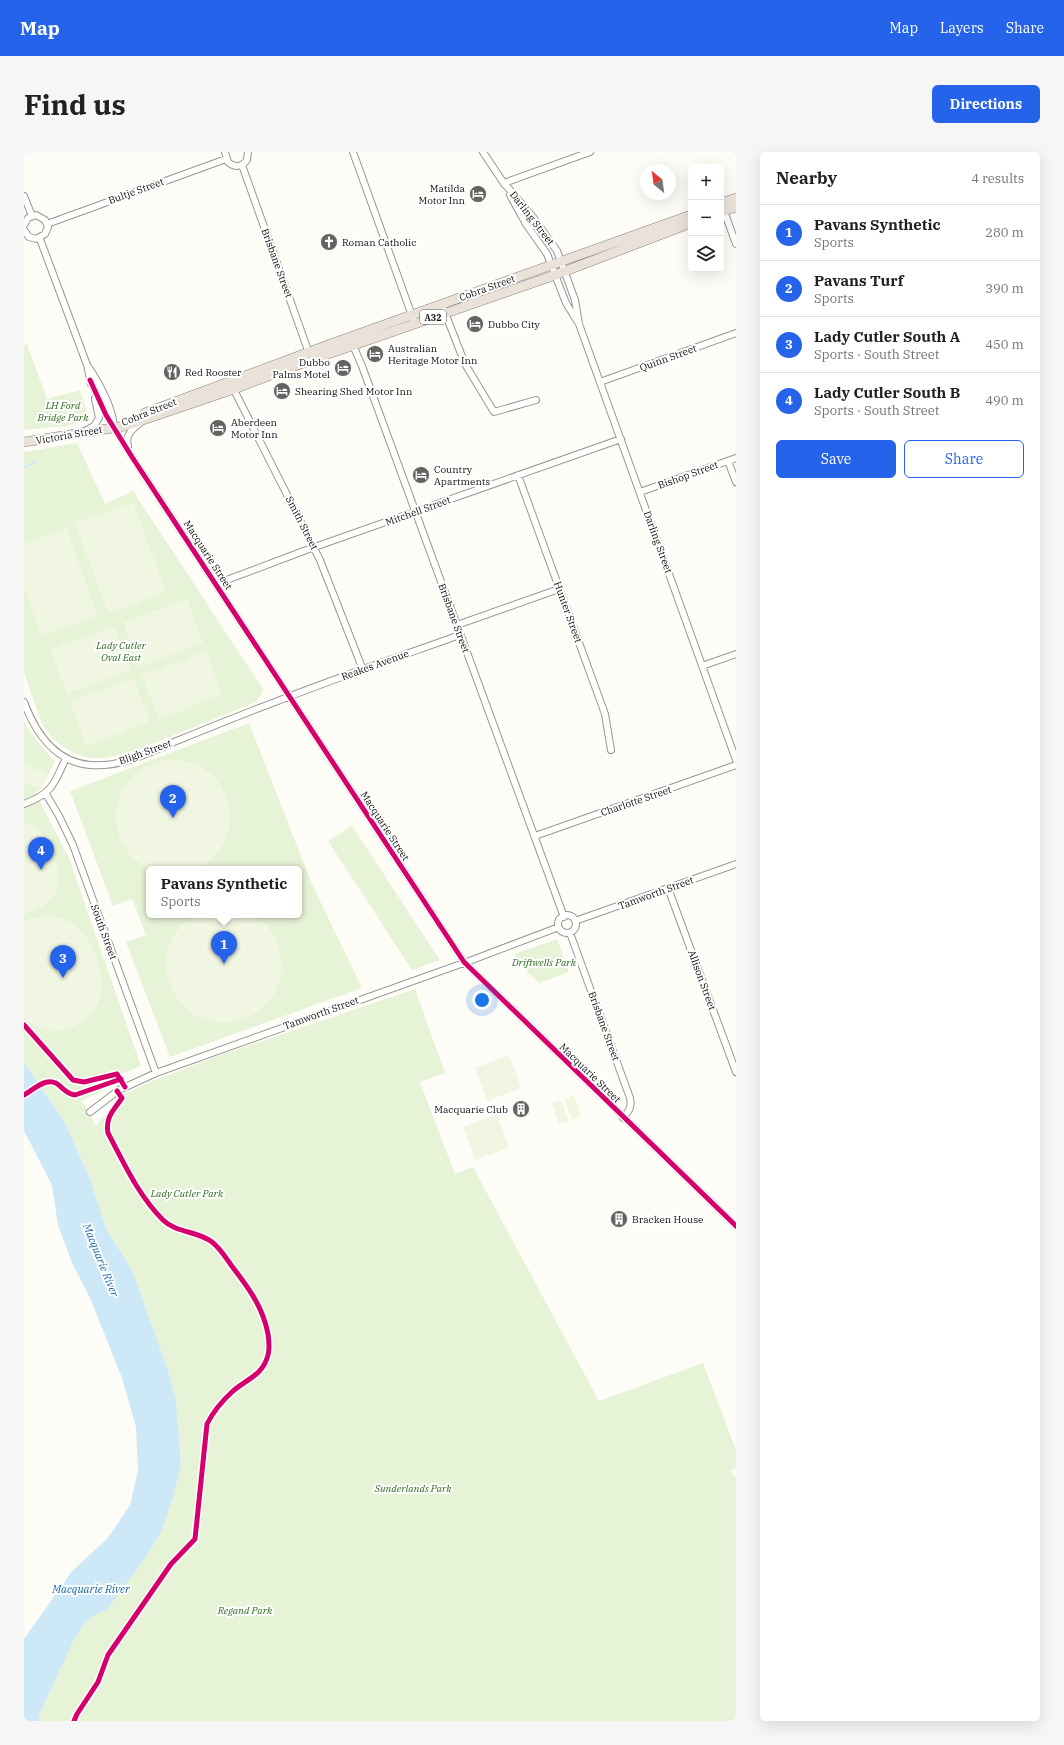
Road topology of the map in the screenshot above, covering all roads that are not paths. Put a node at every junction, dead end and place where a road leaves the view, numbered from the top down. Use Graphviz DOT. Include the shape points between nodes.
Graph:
graph roads {
  1 [pos="225,152"];
  2 [pos="248,152"];
  3 [pos="353,152"];
  4 [pos="483,152"];
  5 [pos="590,152"];
  6 [pos="226,159"];
  7 [pos="242,165"];
  8 [pos="504,183"];
  9 [pos="24,196"];
  10 [pos="736,198"];
  11 [pos="724,206"];
  12 [pos="736,206"];
  13 [pos="724,207"];
  14 [pos="724,212"];
  15 [pos="32,216"];
  16 [pos="688,216"];
  17 [pos="47,224"];
  18 [pos="688,224"];
  19 [pos="24,225"];
  20 [pos="24,231"];
  21 [pos="40,239"];
  22 [pos="736,244"];
  23 [pos="561,261"];
  24 [pos="551,265"];
  25 [pos="564,271"];
  26 [pos="555,275"];
  27 [pos="444,309"];
  28 [pos="414,320"];
  29 [pos="579,324"];
  30 [pos="736,333"];
  31 [pos="328,345"];
  32 [pos="354,345"];
  33 [pos="310,356"];
  34 [pos="87,366"];
  35 [pos="90,380"];
  36 [pos="600,382"];
  37 [pos="232,385"];
  38 [pos="536,400"];
  39 [pos="149,418"];
  40 [pos="115,427"];
  41 [pos="77,435"];
  42 [pos="620,439"];
  43 [pos="24,442"];
  44 [pos="132,457"];
  45 [pos="736,458"];
  46 [pos="728,461"];
  47 [pos="518,475"];
  48 [pos="736,482"];
  49 [pos="640,492"];
  50 [pos="415,512"];
  51 [pos="314,547"];
  52 [pos="216,584"];
  53 [pos="559,589"];
  54 [pos="457,625"];
  55 [pos="460,635"];
  56 [pos="736,654"];
  57 [pos="702,666"];
  58 [pos="363,670"];
  59 [pos="289,696"];
  60 [pos="24,702"];
  61 [pos="611,750"];
  62 [pos="66,758"];
  63 [pos="736,760"];
  64 [pos="736,765"];
  65 [pos="46,794"];
  66 [pos="24,804"];
  67 [pos="535,836"];
  68 [pos="736,864"];
  69 [pos="668,888"];
  70 [pos="564,917"];
  71 [pos="575,922"];
  72 [pos="559,927"];
  73 [pos="570,933"];
  74 [pos="464,962"];
  75 [pos="736,1072"];
  76 [pos="156,1073"];
  77 [pos="90,1112"];
  78 [pos="623,1118"];
  79 [pos="736,1226"];
  1 -- 6 [label="street"];
  2 -- 7 [label="street" via="247,160"];
  3 -- 28 [label="street"];
  4 -- 8 [label="street, Darling Street"];
  5 -- 8 [label="street"];
  6 -- 7 [label="street" via="234,166"];
  6 -- 17 [label="street, Bultje Street"];
  7 -- 33 [label="street, Brisbane Street"];
  8 -- 23 [label="street, Darling Street" via="533,217"];
  8 -- 24 [label="street, Darling Street"];
  9 -- 15 [label="street"];
  10 -- 11 [label="highway"];
  12 -- 13 [label="highway"];
  14 -- 22 [label="street"];
  15 -- 17 [label="street" via="39,216"];
  15 -- 19 [label="street"];
  16 -- 23 [label="highway, Cobra Street / A32"];
  17 -- 21 [label="street" via="45,234"];
  18 -- 25 [label="highway, Cobra Street / A32"];
  20 -- 21 [label="street" via="32,239"];
  21 -- 34 [label="street, Macquarie Street"];
  23 -- 24 [label="highway, Cobra Street / A32"];
  23 -- 25 [label="street, Darling Street"];
  24 -- 26 [label="street, Darling Street"];
  24 -- 27 [label="highway, Cobra Street / A32"];
  25 -- 26 [label="highway, Cobra Street / A32"];
  25 -- 29 [label="street, Darling Street" via="575,300"];
  26 -- 27 [label="highway, Cobra Street / A32"];
  26 -- 29 [label="street, Darling Street" via="566,303"];
  27 -- 28 [label="highway, Cobra Street / A32"];
  27 -- 38 [label="street" via="464,364 494,412"];
  28 -- 31 [label="highway, Cobra Street / A32"];
  28 -- 32 [label="highway, Cobra Street / A32"];
  29 -- 36 [label="street, Darling Street"];
  30 -- 36 [label="street, Quinn Street"];
  31 -- 32 [label="street" via="347,341"];
  31 -- 33 [label="highway, Cobra Street / A32"];
  32 -- 33 [label="highway, Cobra Street / A32"];
  32 -- 50 [label="street, Brisbane Street"];
  33 -- 37 [label="highway, Cobra Street / A32"];
  34 -- 35 [label="street, Macquarie Street"];
  34 -- 40 [label="street, Macquarie Street" via="101,388 112,412"];
  35 -- 40 [label="street, Macquarie Street" via="106,415"];
  35 -- 41 [label="street, Macquarie Street" via="99,418 94,426"];
  36 -- 42 [label="street, Darling Street"];
  37 -- 39 [label="highway, Cobra Street / A32"];
  37 -- 40 [label="highway, Cobra Street / A32" via="122,421"];
  37 -- 51 [label="street, Smith Street"];
  39 -- 40 [label="highway, Cobra Street / A32"];
  39 -- 44 [label="street" via="132,430 127,437"];
  40 -- 41 [label="highway, Victoria Street / A32"];
  40 -- 44 [label="street, Macquarie Street"];
  41 -- 43 [label="highway, Victoria Street / A32"];
  42 -- 47 [label="street, Mitchell Street"];
  42 -- 49 [label="street, Darling Street"];
  44 -- 52 [label="street, Macquarie Street"];
  45 -- 46 [label="street, Bishop Street"];
  46 -- 48 [label="street"];
  46 -- 49 [label="street, Bishop Street"];
  47 -- 50 [label="street, Mitchell Street"];
  47 -- 53 [label="street, Hunter Street"];
  49 -- 57 [label="street, Darling Street"];
  50 -- 51 [label="street, Mitchell Street"];
  50 -- 54 [label="street, Brisbane Street"];
  51 -- 52 [label="street, Mitchell Street"];
  51 -- 58 [label="street, Smith Street"];
  52 -- 59 [label="street, Macquarie Street"];
  53 -- 54 [label="street"];
  53 -- 61 [label="street, Hunter Street" via="605,714"];
  54 -- 55 [label="street, Brisbane Street"];
  55 -- 58 [label="street, Reakes Avenue"];
  55 -- 67 [label="street, Brisbane Street"];
  56 -- 57 [label="street"];
  57 -- 63 [label="street, Darling Street"];
  58 -- 59 [label="street, Reakes Avenue"];
  59 -- 62 [label="street, Bligh Street" via="120,762 90,765"];
  59 -- 74 [label="street, Macquarie Street"];
  60 -- 62 [label="street, Bligh Street" via="42,738"];
  62 -- 65 [label="street"];
  64 -- 67 [label="street, Charlotte Street"];
  65 -- 66 [label="street"];
  65 -- 76 [label="street, South Street" via="73,845"];
  67 -- 70 [label="street, Brisbane Street"];
  68 -- 69 [label="street, Tamworth Street"];
  69 -- 71 [label="street, Tamworth Street"];
  69 -- 75 [label="street, Allison Street"];
  70 -- 71 [label="street" via="572,917"];
  70 -- 72 [label="street" via="560,920"];
  71 -- 73 [label="street" via="575,927"];
  72 -- 73 [label="street" via="564,933"];
  72 -- 74 [label="street, Tamworth Street"];
  73 -- 78 [label="street, Brisbane Street" via="630,1098 630,1110"];
  74 -- 76 [label="street, Tamworth Street"];
  74 -- 78 [label="street, Macquarie Street"];
  76 -- 77 [label="street, Tamworth Street" via="119,1090"];
  78 -- 79 [label="street, Macquarie Street"];
}
